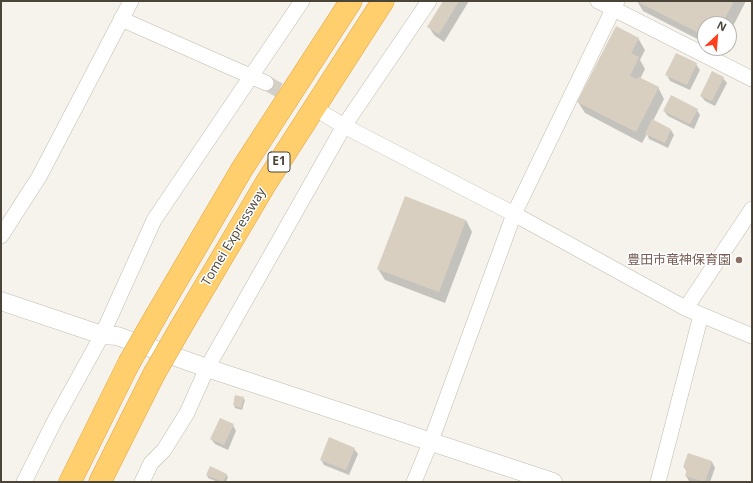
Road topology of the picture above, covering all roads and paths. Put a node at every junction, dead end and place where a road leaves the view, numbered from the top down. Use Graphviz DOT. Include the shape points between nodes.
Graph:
graph roads {
  1 [pos="131,1"];
  2 [pos="302,1"];
  3 [pos="351,1"];
  4 [pos="383,1"];
  5 [pos="429,1"];
  6 [pos="598,1"];
  7 [pos="615,5"];
  8 [pos="121,19"];
  9 [pos="251,76"];
  10 [pos="752,79"];
  11 [pos="266,83"];
  12 [pos="324,114"];
  13 [pos="344,126"];
  14 [pos="752,209"];
  15 [pos="514,214"];
  16 [pos="1,236"];
  17 [pos="1,301"];
  18 [pos="685,308"];
  19 [pos="701,315"];
  20 [pos="102,335"];
  21 [pos="752,336"];
  22 [pos="207,368"];
  23 [pos="431,441"];
  24 [pos="24,482"];
  25 [pos="70,482"];
  26 [pos="100,482"];
  27 [pos="142,482"];
  28 [pos="414,482"];
  29 [pos="553,482"];
  30 [pos="658,482"];
  1 -- 8 [label="street"];
  2 -- 9 [label="street"];
  3 -- 25 [label="highway, Tomei Expressway / E1, bridge" via="242,169 157,314 129,363"];
  4 -- 26 [label="highway, Tomei Expressway / E1, bridge" via="266,183 181,327 154,374"];
  5 -- 13 [label="street"];
  6 -- 7 [label="street"];
  7 -- 10 [label="street"];
  7 -- 15 [label="street"];
  8 -- 9 [label="street"];
  8 -- 16 [label="street" via="39,177"];
  9 -- 11 [label="street"];
  9 -- 20 [label="street" via="154,220"];
  12 -- 13 [label="street"];
  13 -- 15 [label="street"];
  13 -- 22 [label="street"];
  14 -- 18 [label="street"];
  15 -- 18 [label="street"];
  15 -- 23 [label="street"];
  17 -- 20 [label="street"];
  18 -- 19 [label="street"];
  19 -- 21 [label="street"];
  19 -- 30 [label="street"];
  20 -- 22 [label="street" via="117,336"];
  20 -- 24 [label="street"];
  22 -- 23 [label="street"];
  22 -- 27 [label="street" via="187,413 164,450 151,463"];
  23 -- 28 [label="street"];
  23 -- 29 [label="street"];
}
